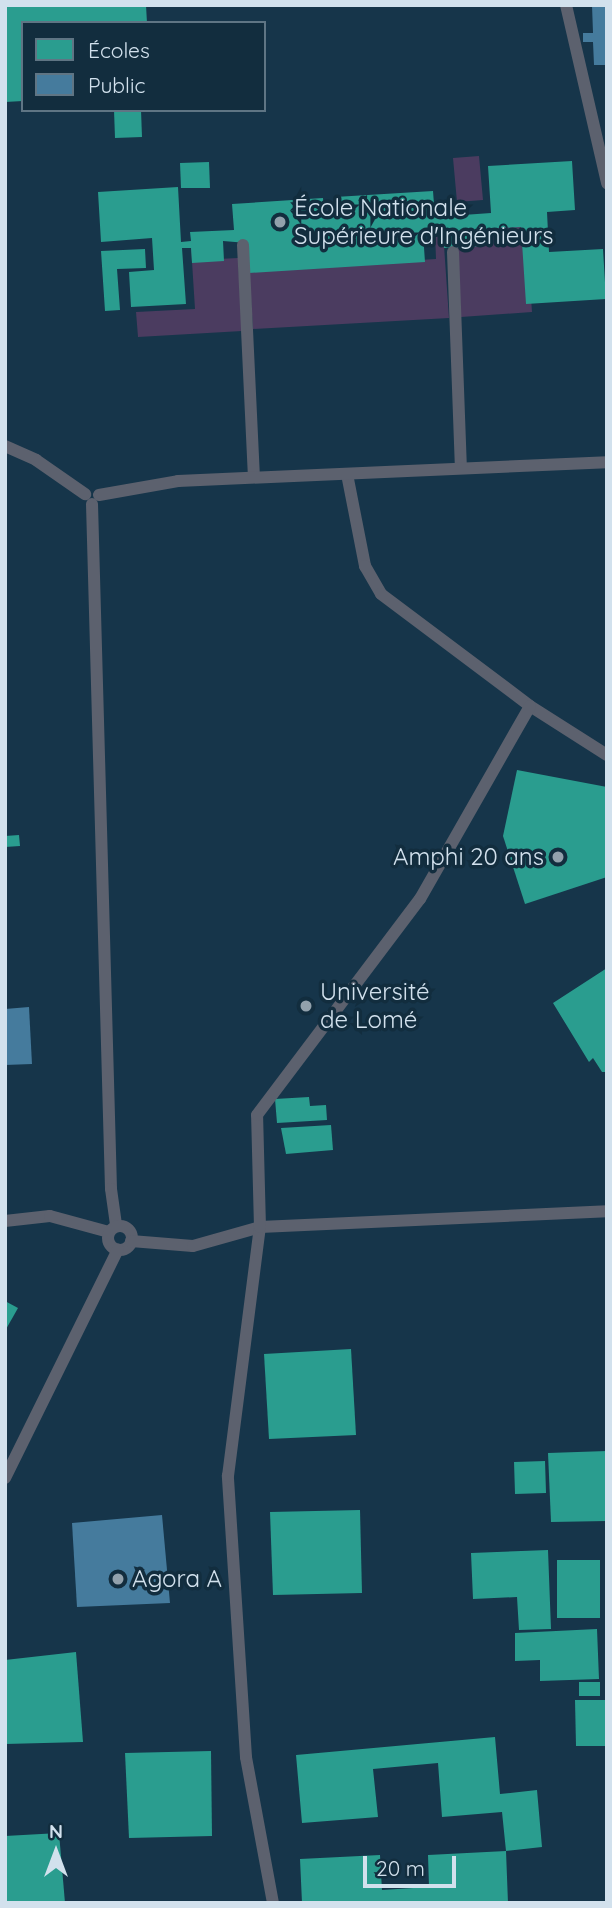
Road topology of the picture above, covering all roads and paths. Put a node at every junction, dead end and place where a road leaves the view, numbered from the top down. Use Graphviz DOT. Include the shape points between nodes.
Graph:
graph roads {
  1 [pos="566,5"];
  2 [pos="607,183"];
  3 [pos="243,245"];
  4 [pos="453,252"];
  5 [pos="5,446"];
  6 [pos="607,462"];
  7 [pos="461,468"];
  8 [pos="347,474"];
  9 [pos="254,477"];
  10 [pos="92,497"];
  11 [pos="530,706"];
  12 [pos="607,755"];
  13 [pos="607,1212"];
  14 [pos="5,1221"];
  15 [pos="260,1227"];
  16 [pos="113,1229"];
  17 [pos="131,1241"];
  18 [pos="118,1250"];
  19 [pos="5,1478"];
  20 [pos="273,1903"];
  1 -- 2 [label="lane"];
  3 -- 9 [label="lane"];
  4 -- 7 [label="lane"];
  5 -- 10 [label="lane" via="36,460"];
  6 -- 7 [label="lane"];
  7 -- 8 [label="lane"];
  8 -- 9 [label="lane"];
  8 -- 11 [label="lane" via="371,583"];
  9 -- 10 [label="lane" via="178,481"];
  10 -- 16 [label="lane"];
  11 -- 12 [label="lane"];
  11 -- 15 [label="lane" via="420,899 257,1115"];
  13 -- 15 [label="lane"];
  14 -- 16 [label="lane" via="50,1216"];
  15 -- 17 [label="lane" via="193,1246"];
  15 -- 20 [label="lane" via="228,1476 246,1757"];
  16 -- 17 [label="lane" via="128,1229"];
  16 -- 18 [label="lane" via="108,1240"];
  17 -- 18 [label="lane"];
  18 -- 19 [label="lane"];
}
